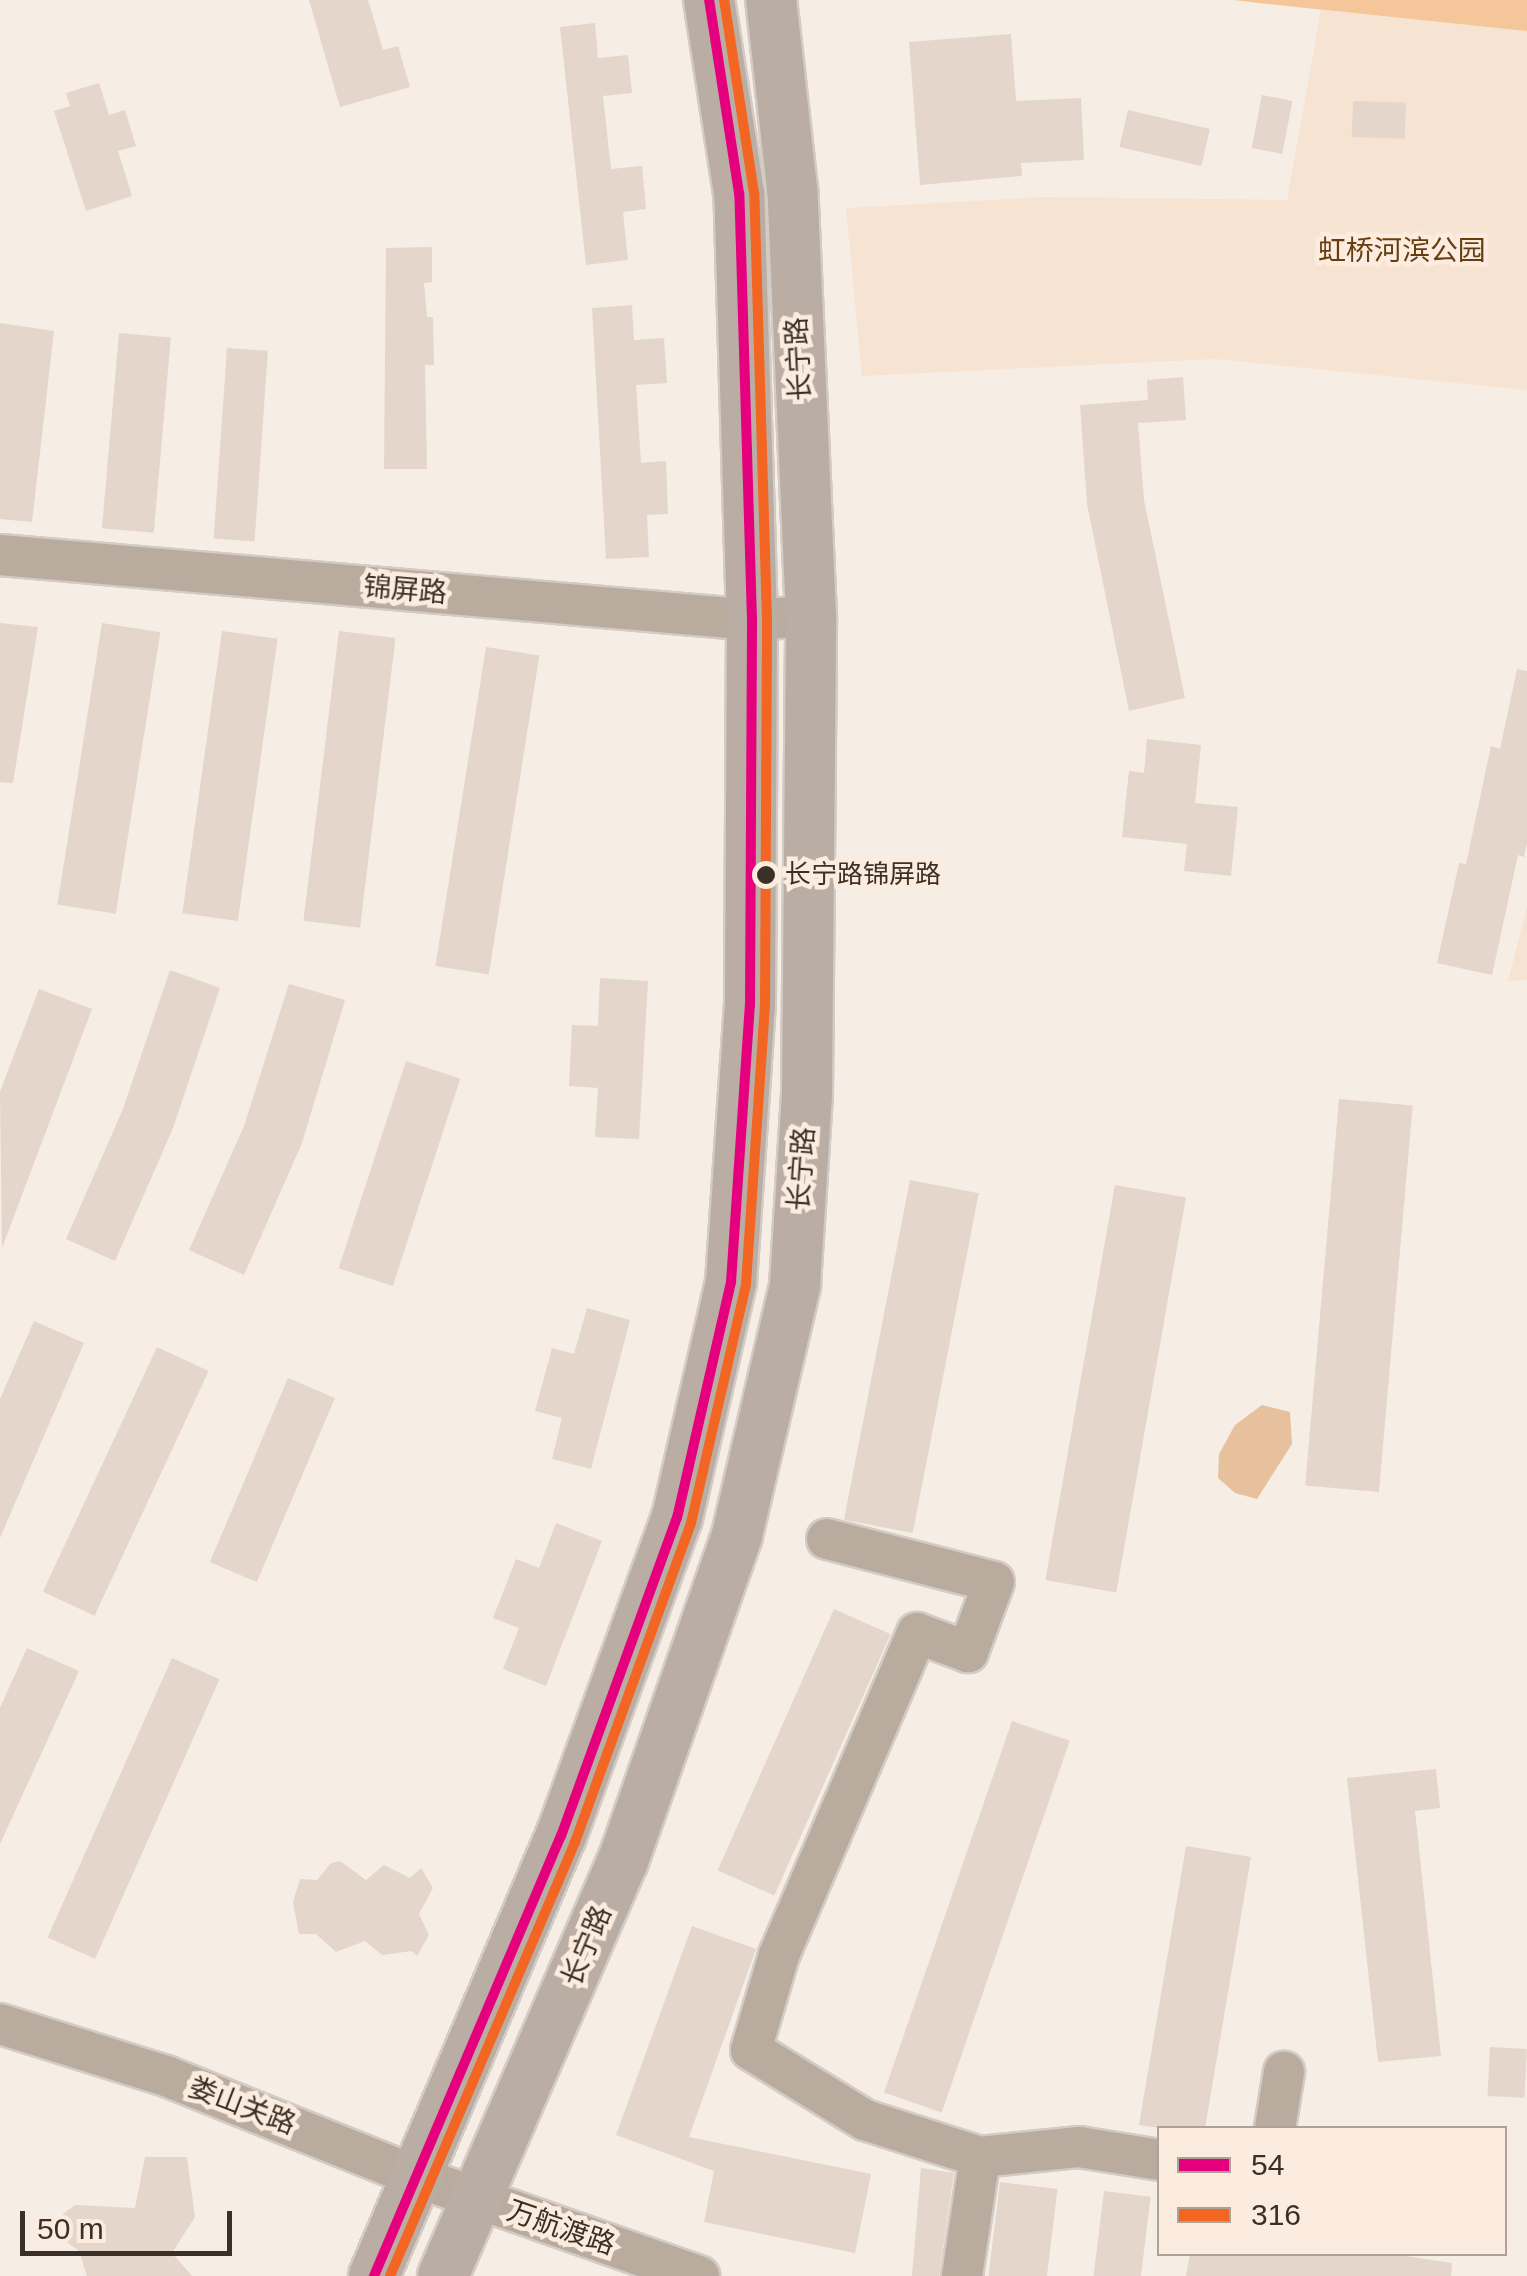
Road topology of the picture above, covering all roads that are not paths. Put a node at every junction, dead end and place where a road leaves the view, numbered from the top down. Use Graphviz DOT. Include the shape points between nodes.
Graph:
graph roads {
  1 [pos="710,0"];
  2 [pos="771,0"];
  3 [pos="0,555"];
  4 [pos="811,616"];
  5 [pos="752,620"];
  6 [pos="827,1539"];
  7 [pos="0,2024"];
  8 [pos="1284,2072"];
  9 [pos="1275,2126"];
  10 [pos="980,2156"];
  11 [pos="1157,2160"];
  12 [pos="420,2178"];
  13 [pos="479,2200"];
  14 [pos="374,2276"];
  15 [pos="443,2276"];
  16 [pos="699,2276"];
  17 [pos="962,2276"];
  1 -- 5 [label="main road, 长宁路" via="739,193"];
  2 -- 4 [label="main road, 长宁路" via="792,189"];
  3 -- 5 [label="street, 锦屏路"];
  4 -- 5 [label="street, 锦屏路"];
  4 -- 13 [label="main road, 长宁路" via="808,1092 795,1285 724,1571 624,1861"];
  5 -- 12 [label="main road, 长宁路" via="750,1005 731,1282 676,1518 561,1836"];
  6 -- 10 [label="street" via="994,1582 968,1652 917,1633 779,1955 751,2050 865,2120"];
  7 -- 12 [label="street, 娄山关路" via="166,2076"];
  8 -- 9 [label="street"];
  10 -- 11 [label="street" via="1079,2148"];
  10 -- 17 [label="street"];
  12 -- 13 [label="street, 娄山关路"];
  12 -- 14 [label="main road, 长宁路"];
  13 -- 15 [label="main road, 长宁路"];
  13 -- 16 [label="street, 万航渡路"];
}
